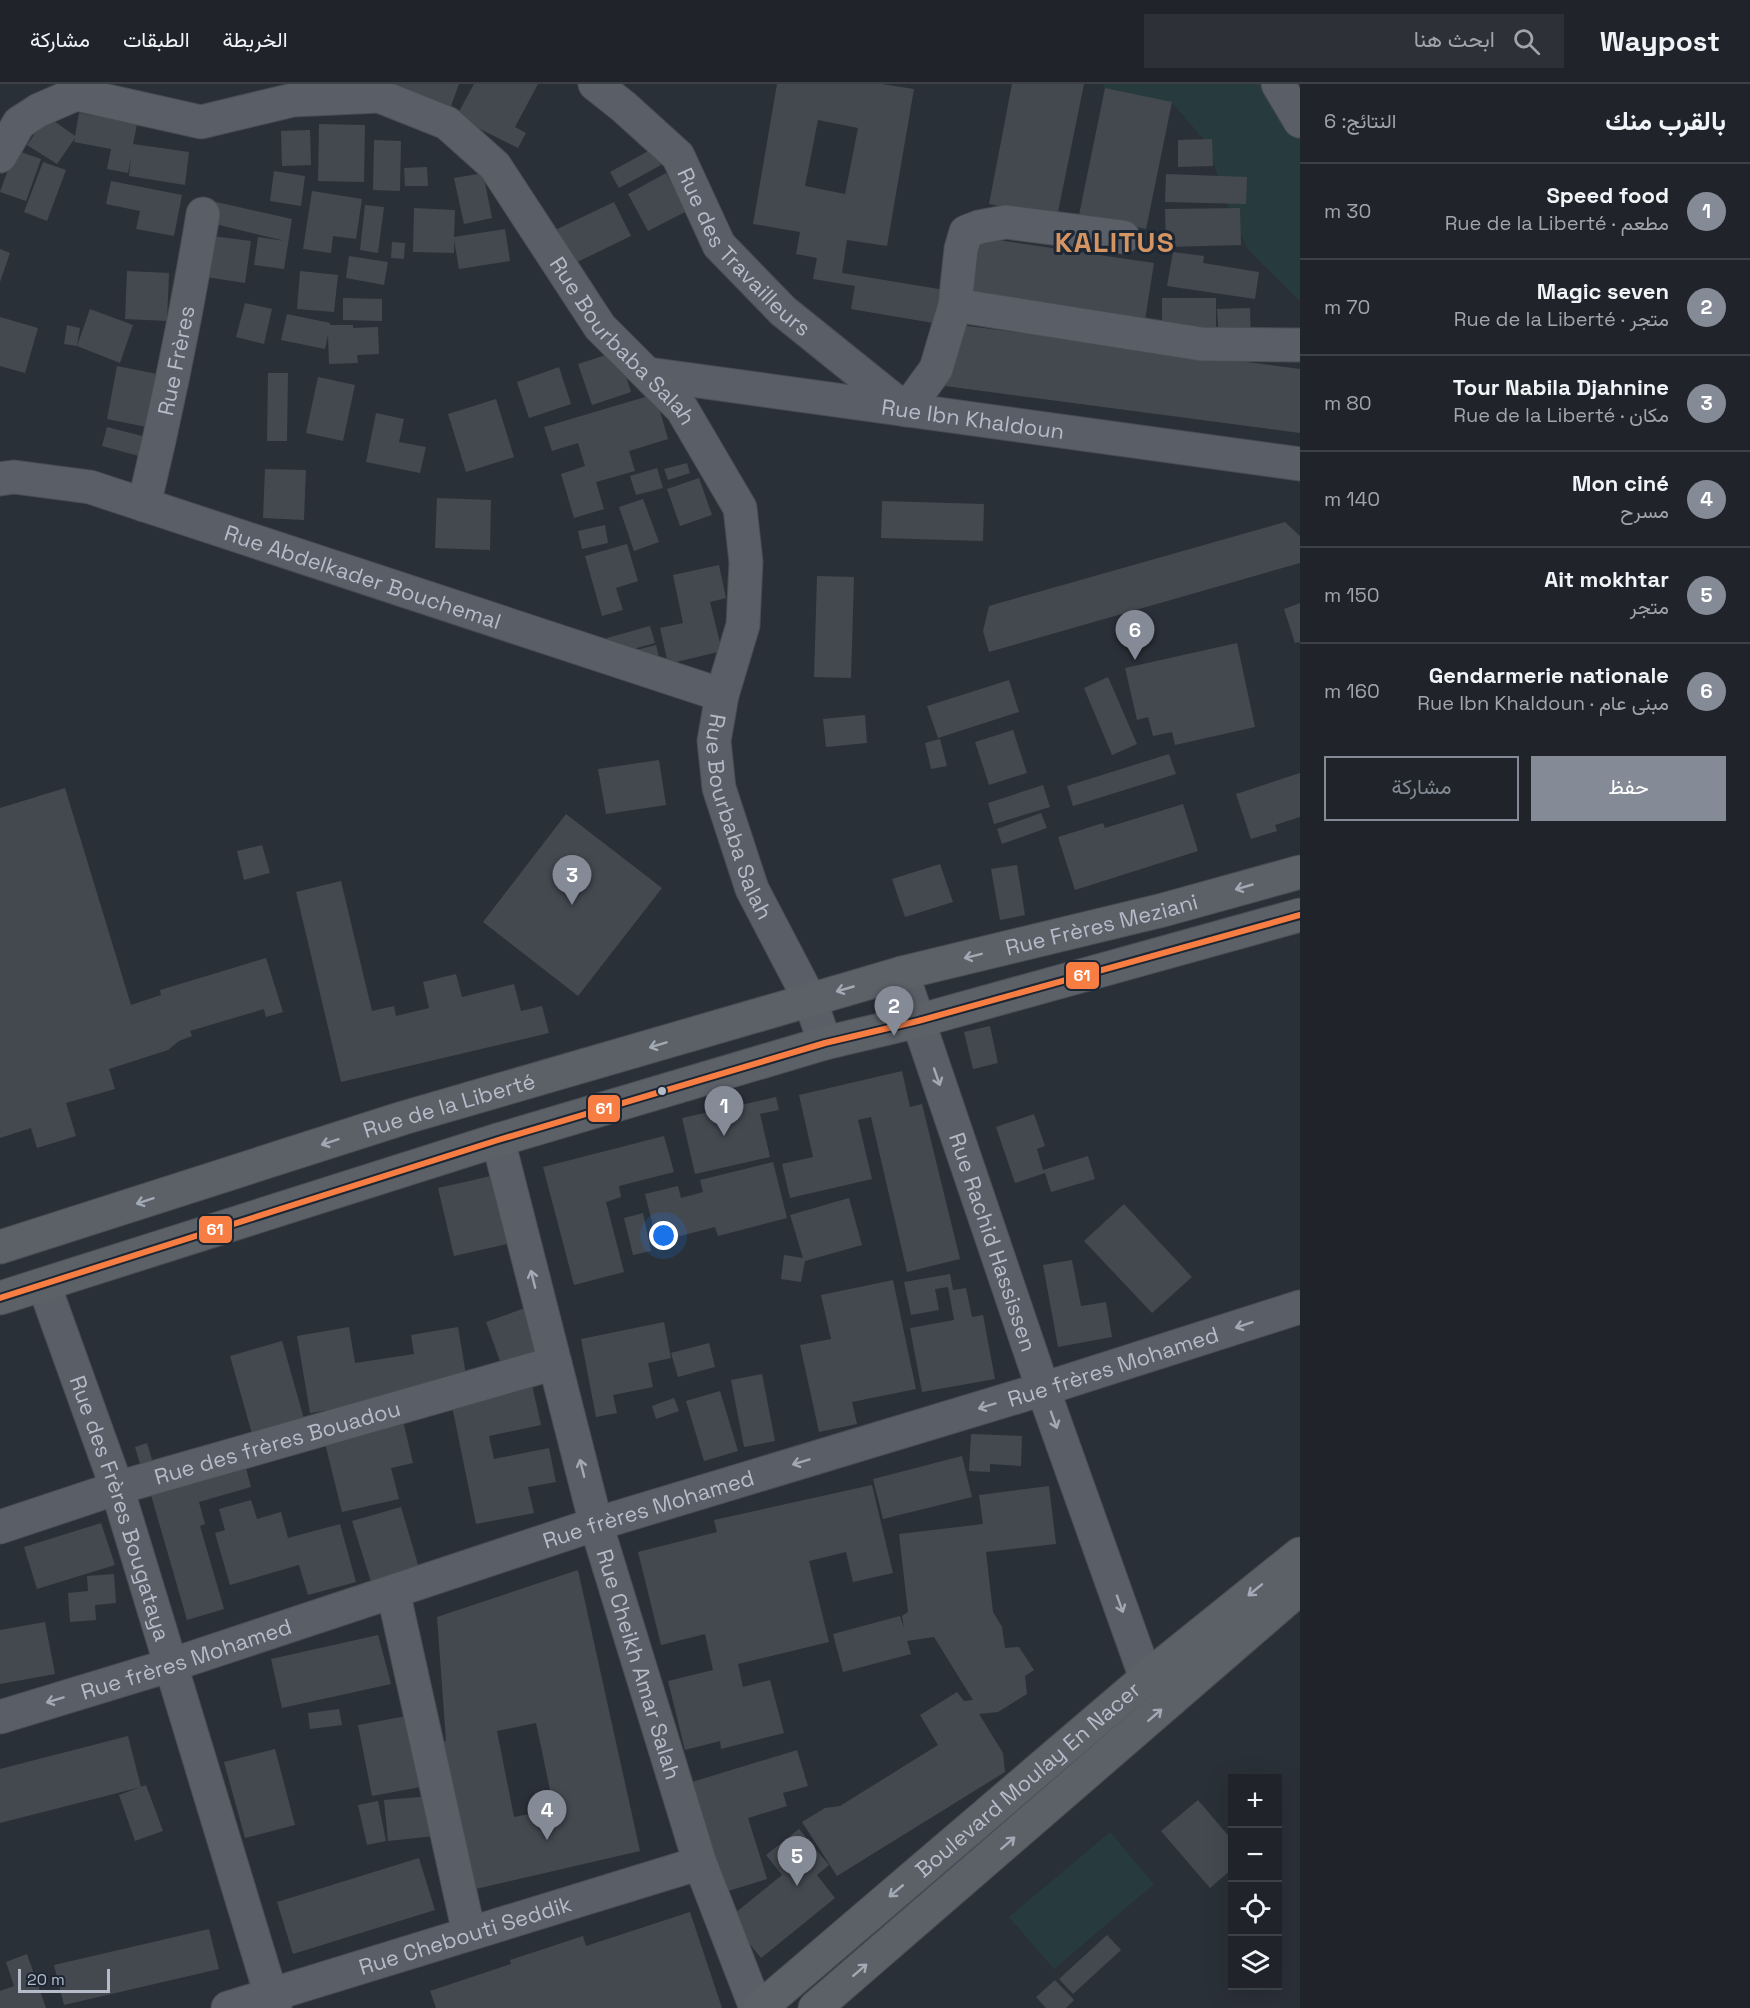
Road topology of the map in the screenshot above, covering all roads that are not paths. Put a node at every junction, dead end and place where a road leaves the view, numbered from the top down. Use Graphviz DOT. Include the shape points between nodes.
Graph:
graph roads {
  1 [pos="594,84"];
  2 [pos="1278,84"];
  3 [pos="1300,121"];
  4 [pos="0,156"];
  5 [pos="203,214"];
  6 [pos="1123,237"];
  7 [pos="955,305"];
  8 [pos="1300,345"];
  9 [pos="648,374"];
  10 [pos="906,410"];
  11 [pos="1300,464"];
  12 [pos="0,480"];
  13 [pos="144,505"];
  14 [pos="722,695"];
  15 [pos="1300,872"];
  16 [pos="1300,915"];
  17 [pos="902,973"];
  18 [pos="810,999"];
  19 [pos="918,1021"];
  20 [pos="825,1043"];
  21 [pos="498,1140"];
  22 [pos="0,1247"];
  23 [pos="44,1285"];
  24 [pos="0,1298"];
  25 [pos="1300,1307"];
  26 [pos="555,1363"];
  27 [pos="1043,1389"];
  28 [pos="117,1488"];
  29 [pos="596,1524"];
  30 [pos="0,1527"];
  31 [pos="1300,1554"];
  32 [pos="1300,1588"];
  33 [pos="393,1591"];
  34 [pos="171,1665"];
  35 [pos="1146,1678"];
  36 [pos="0,1717"];
  37 [pos="700,1863"];
  38 [pos="469,1933"];
  39 [pos="273,2002"];
  40 [pos="228,2008"];
  41 [pos="758,2008"];
  42 [pos="815,2008"];
  1 -- 10 [label="street, Rue des Travailleurs" via="678,156 719,245 783,311"];
  2 -- 3 [label="street"];
  4 -- 9 [label="street, Rue Bourbaba Salah" via="19,123 76,94 201,122 293,100 380,96 447,123 495,166 600,327"];
  5 -- 13 [label="street, Rue Frères" via="165,417"];
  6 -- 7 [label="street" via="1006,222 966,232"];
  7 -- 8 [label="street" via="1201,344"];
  7 -- 10 [label="street" via="936,369"];
  9 -- 10 [label="street, Rue Ibn Khaldoun"];
  9 -- 14 [label="street, Rue Bourbaba Salah" via="682,409 740,508 746,562 743,625"];
  10 -- 11 [label="street, Rue Ibn Khaldoun"];
  12 -- 13 [label="street, Rue Abdelkader Bouchemal" via="14,477 90,487"];
  13 -- 14 [label="street, Rue Abdelkader Bouchemal"];
  14 -- 18 [label="street, Rue Bourbaba Salah" via="714,741 719,788 752,889"];
  15 -- 17 [label="main road, Rue Frères Meziani, one-way" via="1163,910"];
  16 -- 19 [label="main road, Rue Frères Meziani"];
  17 -- 18 [label="main road, Rue de la Liberté, one-way"];
  17 -- 19 [label="street, Rue Rachid Hassissen"];
  18 -- 20 [label="street, Rue Bourbaba Salah"];
  18 -- 22 [label="main road, Rue de la Liberté, one-way" via="403,1118"];
  19 -- 20 [label="main road, Rue de la Liberté"];
  19 -- 27 [label="street, Rue Rachid Hassissen, one-way"];
  20 -- 21 [label="main road, Rue de la Liberté"];
  21 -- 23 [label="main road, Rue de la Liberté"];
  26 -- 21 [label="street, Rue Cheikh Amar Salah, one-way"];
  23 -- 24 [label="main road, Rue de la Liberté"];
  23 -- 28 [label="street, Rue des Frères Bougataya"];
  25 -- 27 [label="street, Rue frères Mohamed, one-way"];
  26 -- 28 [label="street, Rue des frères Bouadou"];
  29 -- 26 [label="street, Rue Cheikh Amar Salah, one-way"];
  27 -- 29 [label="street, Rue frères Mohamed, one-way"];
  27 -- 35 [label="street, Rue Rachid Hassissen, one-way"];
  28 -- 30 [label="street, Rue des frères Bouadou"];
  28 -- 34 [label="street, Rue des Frères Bougataya"];
  29 -- 33 [label="street, Rue frères Mohamed"];
  29 -- 37 [label="street, Rue Cheikh Amar Salah"];
  31 -- 35 [label="main road, Boulevard Moulay En Nacer, one-way"];
  42 -- 32 [label="main road, Boulevard Moulay En Nacer, one-way"];
  33 -- 34 [label="street, Rue frères Mohamed"];
  33 -- 38 [label="street"];
  34 -- 36 [label="street, Rue frères Mohamed, one-way"];
  34 -- 39 [label="street, Rue des Frères Bougataya"];
  35 -- 41 [label="main road, Boulevard Moulay En Nacer, one-way"];
  37 -- 38 [label="street, Rue Chebouti Seddik"];
  37 -- 41 [label="street, Rue Cheikh Amar Salah"];
  38 -- 39 [label="street, Rue Chebouti Seddik"];
  39 -- 40 [label="street, Rue Chebouti Seddik"];
}
